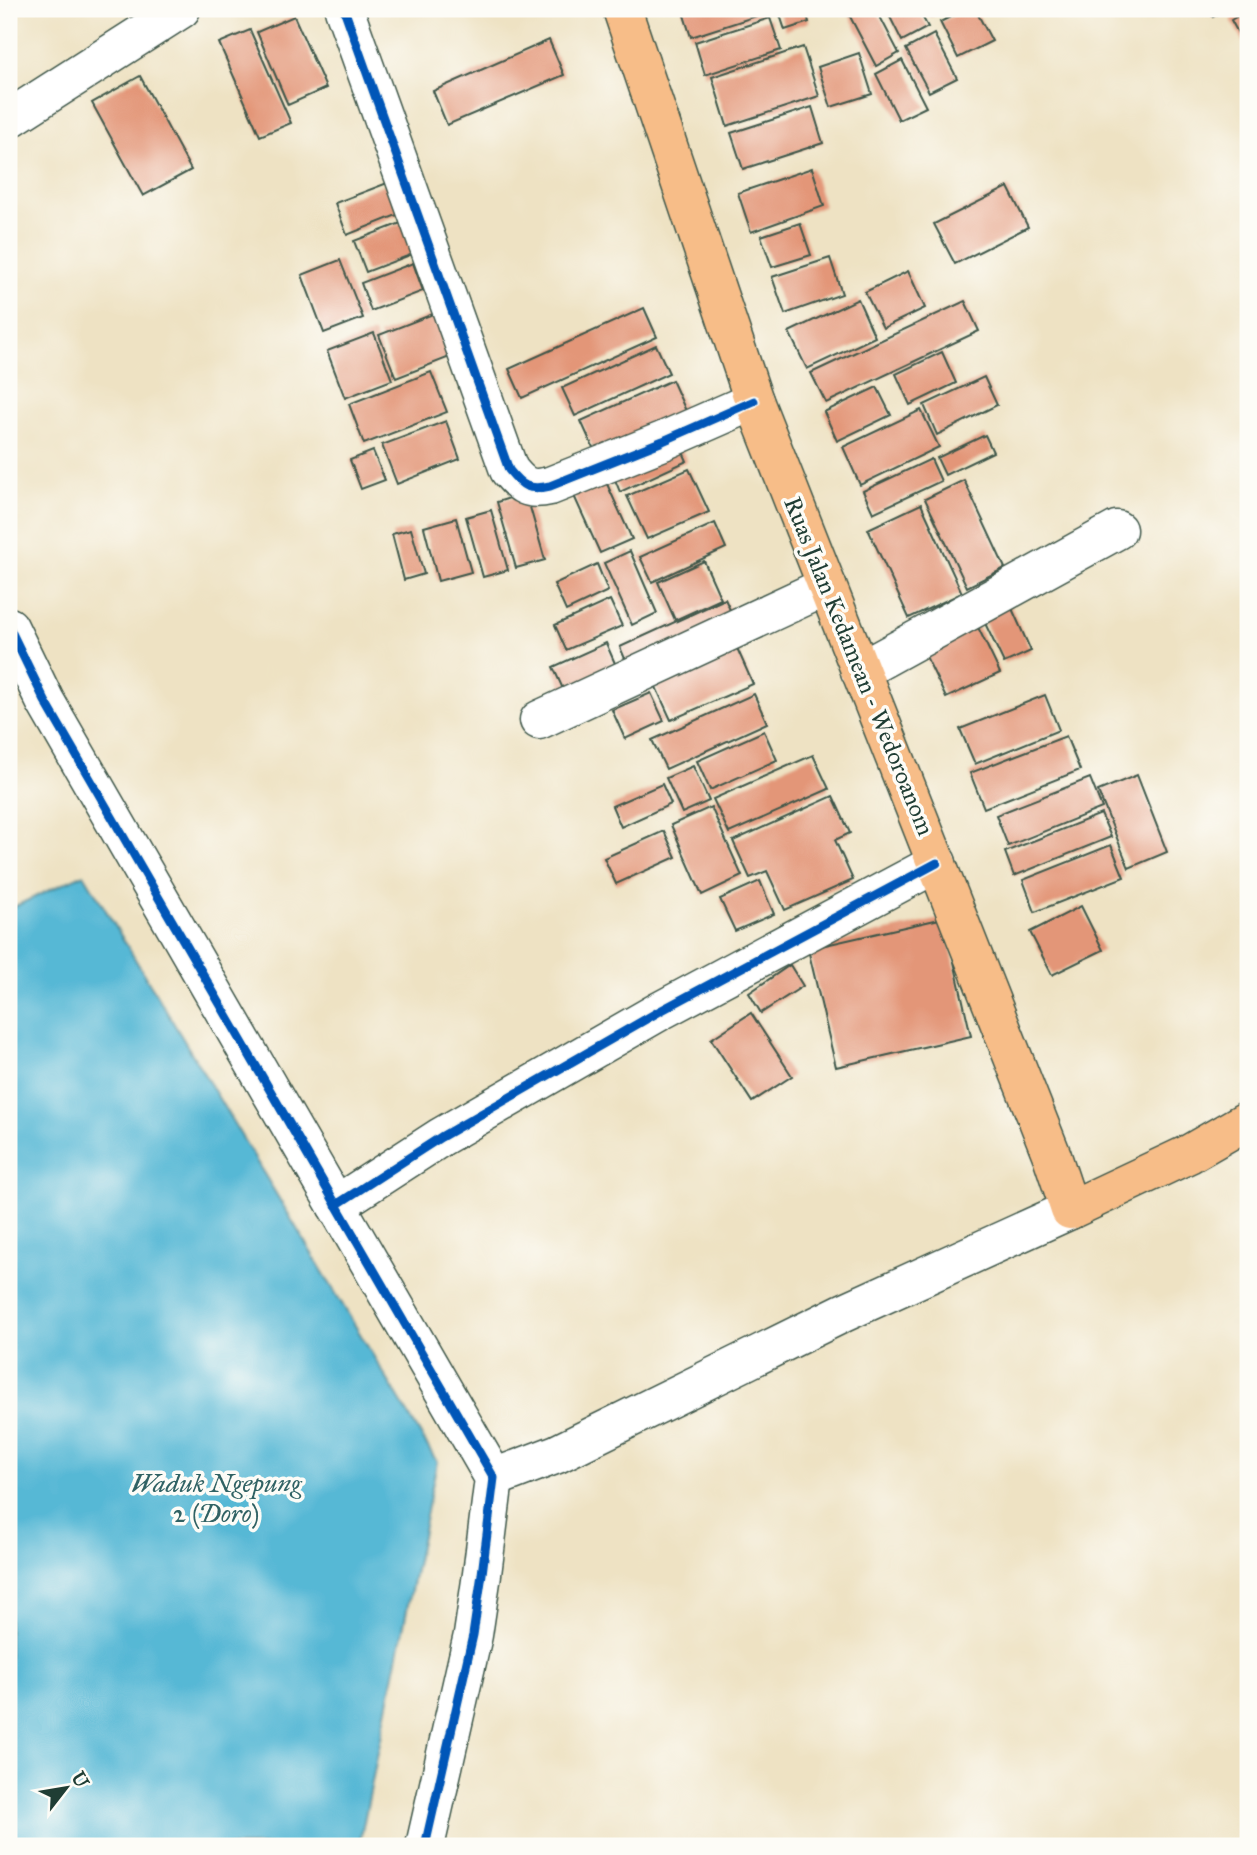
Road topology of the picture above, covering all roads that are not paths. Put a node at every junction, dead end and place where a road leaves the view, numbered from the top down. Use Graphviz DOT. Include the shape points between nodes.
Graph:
graph roads {
  1 [pos="181,9"];
  2 [pos="344,9"];
  3 [pos="624,9"];
  4 [pos="9,118"];
  5 [pos="754,401"];
  6 [pos="1117,530"];
  7 [pos="827,586"];
  8 [pos="9,627"];
  9 [pos="860,671"];
  10 [pos="538,720"];
  11 [pos="937,863"];
  12 [pos="1248,1120"];
  13 [pos="336,1205"];
  14 [pos="1070,1210"];
  15 [pos="494,1478"];
  16 [pos="425,1846"];
  1 -- 4 [label="street"];
  2 -- 5 [label="street" via="509,470 520,484 535,490 550,486"];
  3 -- 5 [label="main road, Ruas Jalan Kedamean - Wedoroanom"];
  5 -- 7 [label="main road, Ruas Jalan Kedamean - Wedoroanom"];
  6 -- 9 [label="street"];
  7 -- 9 [label="main road, Ruas Jalan Kedamean - Wedoroanom"];
  7 -- 10 [label="street"];
  8 -- 13 [label="street" via="45,701"];
  9 -- 11 [label="main road, Ruas Jalan Kedamean - Wedoroanom"];
  11 -- 13 [label="street" via="660,1011 441,1137"];
  11 -- 14 [label="main road, Ruas Jalan Kedamean - Wedoroanom"];
  12 -- 14 [label="main road" via="1189,1154"];
  13 -- 15 [label="street"];
  14 -- 15 [label="street" via="843,1313 557,1454"];
  15 -- 16 [label="street" via="472,1635"];
}
